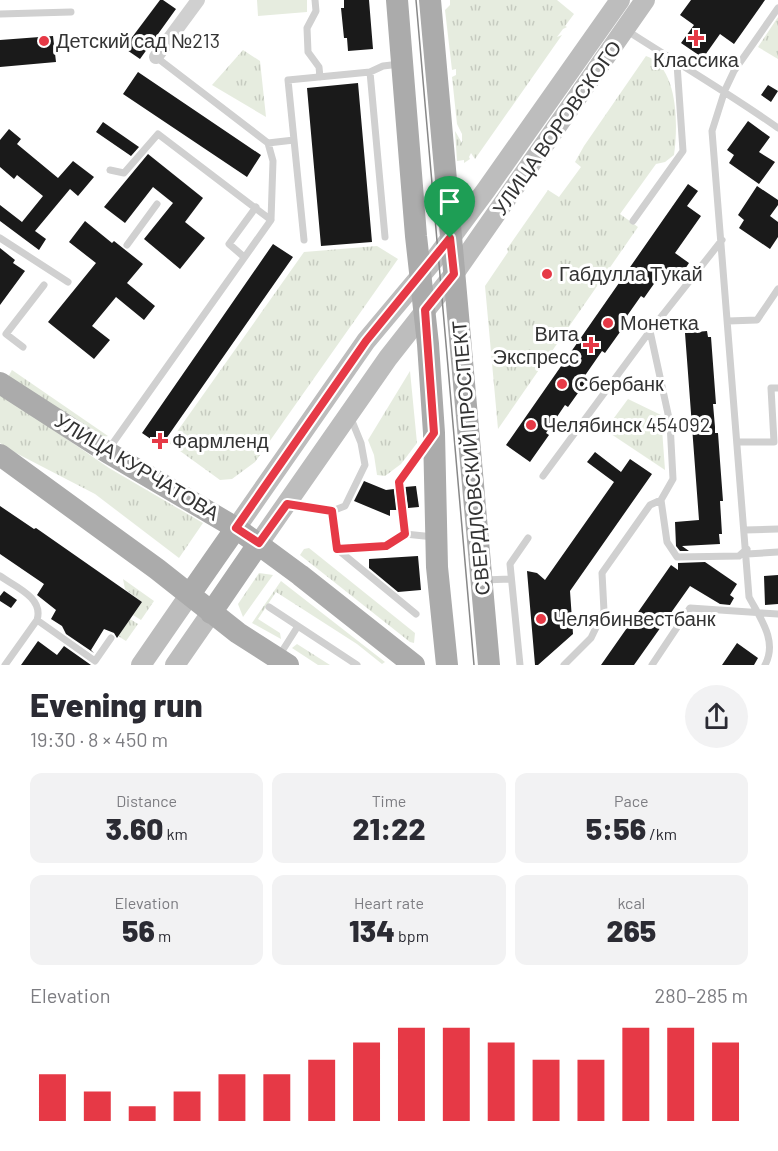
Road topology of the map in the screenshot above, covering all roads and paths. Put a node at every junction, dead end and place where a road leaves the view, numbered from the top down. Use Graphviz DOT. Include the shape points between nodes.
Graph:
graph roads {
  1 [pos="198,0"];
  2 [pos="315,0"];
  3 [pos="397,0"];
  4 [pos="430,0"];
  5 [pos="620,0"];
  6 [pos="645,0"];
  7 [pos="778,8"];
  8 [pos="71,12"];
  9 [pos="0,14"];
  10 [pos="625,30"];
  11 [pos="156,57"];
  12 [pos="402,64"];
  13 [pos="677,64"];
  14 [pos="370,72"];
  15 [pos="320,77"];
  16 [pos="724,90"];
  17 [pos="778,128"];
  18 [pos="294,141"];
  19 [pos="268,142"];
  20 [pos="110,170"];
  21 [pos="157,204"];
  22 [pos="256,207"];
  23 [pos="271,220"];
  24 [pos="633,221"];
  25 [pos="385,237"];
  26 [pos="0,238"];
  27 [pos="450,238"];
  28 [pos="304,240"];
  29 [pos="722,240"];
  30 [pos="127,245"];
  31 [pos="244,257"];
  32 [pos="454,274"];
  33 [pos="421,275"];
  34 [pos="68,282"];
  35 [pos="44,285"];
  36 [pos="778,288"];
  37 [pos="425,310"];
  38 [pos="728,321"];
  39 [pos="650,332"];
  40 [pos="23,346"];
  41 [pos="0,383"];
  42 [pos="778,388"];
  43 [pos="349,414"];
  44 [pos="434,433"];
  45 [pos="738,442"];
  46 [pos="107,452"];
  47 [pos="0,455"];
  48 [pos="543,476"];
  49 [pos="662,500"];
  50 [pos="287,504"];
  51 [pos="332,511"];
  52 [pos="236,528"];
  53 [pos="778,528"];
  54 [pos="745,530"];
  55 [pos="405,534"];
  56 [pos="436,537"];
  57 [pos="528,538"];
  58 [pos="259,543"];
  59 [pos="337,549"];
  60 [pos="747,552"];
  61 [pos="778,552"];
  62 [pos="0,576"];
  63 [pos="511,579"];
  64 [pos="482,580"];
  65 [pos="190,594"];
  66 [pos="269,607"];
  67 [pos="211,613"];
  68 [pos="757,613"];
  69 [pos="416,614"];
  70 [pos="778,614"];
  71 [pos="37,620"];
  72 [pos="298,626"];
  73 [pos="111,638"];
  74 [pos="404,660"];
  75 [pos="283,661"];
  76 [pos="5,665"];
  77 [pos="141,665"];
  78 [pos="175,665"];
  79 [pos="357,665"];
  80 [pos="447,665"];
  81 [pos="489,665"];
  82 [pos="520,665"];
  83 [pos="564,665"];
  84 [pos="652,665"];
  85 [pos="765,665"];
  1 -- 11 [label="street"];
  2 -- 15 [label="lane" via="316,11 307,28 308,52 319,67"];
  3 -- 12 [label="main road, СВЕРДЛОВСКИЙ ПРОСПЕКТ"];
  4 -- 27 [label="main road, СВЕРДЛОВСКИЙ ПРОСПЕКТ"];
  5 -- 27 [label="main road, УЛИЦА ВОРОВСКОГО"];
  6 -- 10 [label="main road, УЛИЦА ВОРОВСКОГО"];
  7 -- 16 [label="lane"];
  8 -- 9 [label="lane"];
  10 -- 13 [label="lane"];
  10 -- 32 [label="main road, УЛИЦА ВОРОВСКОГО"];
  11 -- 19 [label="lane"];
  12 -- 14 [label="lane"];
  12 -- 33 [label="main road, СВЕРДЛОВСКИЙ ПРОСПЕКТ"];
  13 -- 16 [label="lane"];
  13 -- 24 [label="lane" via="683,151"];
  14 -- 15 [label="lane"];
  14 -- 25 [label="lane"];
  15 -- 18 [label="lane" via="288,80"];
  16 -- 17 [label="lane"];
  16 -- 29 [label="lane" via="712,131"];
  18 -- 19 [label="lane"];
  18 -- 28 [label="lane"];
  19 -- 23 [label="lane" via="273,161"];
  20 -- 22 [label="lane" via="124,173 158,134"];
  21 -- 30 [label="lane"];
  22 -- 23 [label="lane"];
  22 -- 31 [label="lane" via="229,244"];
  23 -- 31 [label="lane"];
  26 -- 34 [label="lane"];
  27 -- 32 [label="main road, СВЕРДЛОВСКИЙ ПРОСПЕКТ"];
  27 -- 33 [label="main road, УЛИЦА ВОРОВСКОГО"];
  29 -- 38 [label="lane"];
  29 -- 39 [label="lane"];
  31 -- 46 [label="lane"];
  32 -- 37 [label="main road, УЛИЦА ВОРОВСКОГО"];
  32 -- 64 [label="main road, СВЕРДЛОВСКИЙ ПРОСПЕКТ"];
  33 -- 37 [label="main road, СВЕРДЛОВСКИЙ ПРОСПЕКТ"];
  33 -- 52 [label="main road, УЛИЦА ВОРОВСКОГО" via="366,341"];
  35 -- 40 [label="lane" via="6,334"];
  36 -- 38 [label="lane" via="757,320"];
  37 -- 43 [label="main road, УЛИЦА ВОРОВСКОГО"];
  37 -- 44 [label="main road, СВЕРДЛОВСКИЙ ПРОСПЕКТ"];
  38 -- 45 [label="lane"];
  39 -- 48 [label="lane"];
  39 -- 49 [label="lane" via="670,423 673,478"];
  41 -- 46 [label="main road, УЛИЦА КУРЧАТОВА"];
  42 -- 45 [label="lane" via="771,388 774,442"];
  43 -- 50 [label="main road, УЛИЦА ВОРОВСКОГО"];
  43 -- 51 [label="lane" via="365,465 345,506"];
  44 -- 55 [label="lane" via="399,482"];
  44 -- 56 [label="main road, СВЕРДЛОВСКИЙ ПРОСПЕКТ"];
  45 -- 54 [label="lane"];
  46 -- 52 [label="main road, УЛИЦА КУРЧАТОВА"];
  47 -- 65 [label="main road"];
  49 -- 60 [label="lane" via="667,542 677,557 739,556"];
  49 -- 83 [label="lane" via="650,505 602,573 604,611 591,638"];
  50 -- 51 [label="lane"];
  50 -- 58 [label="main road, УЛИЦА ВОРОВСКОГО"];
  51 -- 59 [label="lane"];
  52 -- 58 [label="main road, УЛИЦА КУРЧАТОВА"];
  52 -- 65 [label="main road, УЛИЦА ВОРОВСКОГО"];
  53 -- 54 [label="lane"];
  54 -- 60 [label="lane"];
  55 -- 56 [label="lane"];
  55 -- 59 [label="lane" via="386,546"];
  56 -- 80 [label="main road, СВЕРДЛОВСКИЙ ПРОСПЕКТ"];
  57 -- 63 [label="lane" via="510,564"];
  58 -- 67 [label="main road, УЛИЦА ВОРОВСКОГО"];
  58 -- 74 [label="main road, УЛИЦА КУРЧАТОВА"];
  59 -- 69 [label="lane"];
  60 -- 61 [label="lane"];
  60 -- 68 [label="lane" via="749,597"];
  62 -- 71 [label="lane" via="36,600 40,612"];
  63 -- 64 [label="lane"];
  63 -- 82 [label="lane"];
  64 -- 81 [label="main road, СВЕРДЛОВСКИЙ ПРОСПЕКТ"];
  65 -- 67 [label="main road"];
  65 -- 77 [label="main road, УЛИЦА ВОРОВСКОГО"];
  66 -- 72 [label="lane"];
  67 -- 75 [label="main road"];
  67 -- 78 [label="main road, УЛИЦА ВОРОВСКОГО"];
  68 -- 70 [label="lane"];
  68 -- 84 [label="lane" via="690,608"];
  68 -- 85 [label="lane" via="770,645"];
  71 -- 73 [label="lane" via="95,661"];
  71 -- 76 [label="lane"];
  72 -- 75 [label="lane"];
  72 -- 79 [label="lane"];
}
